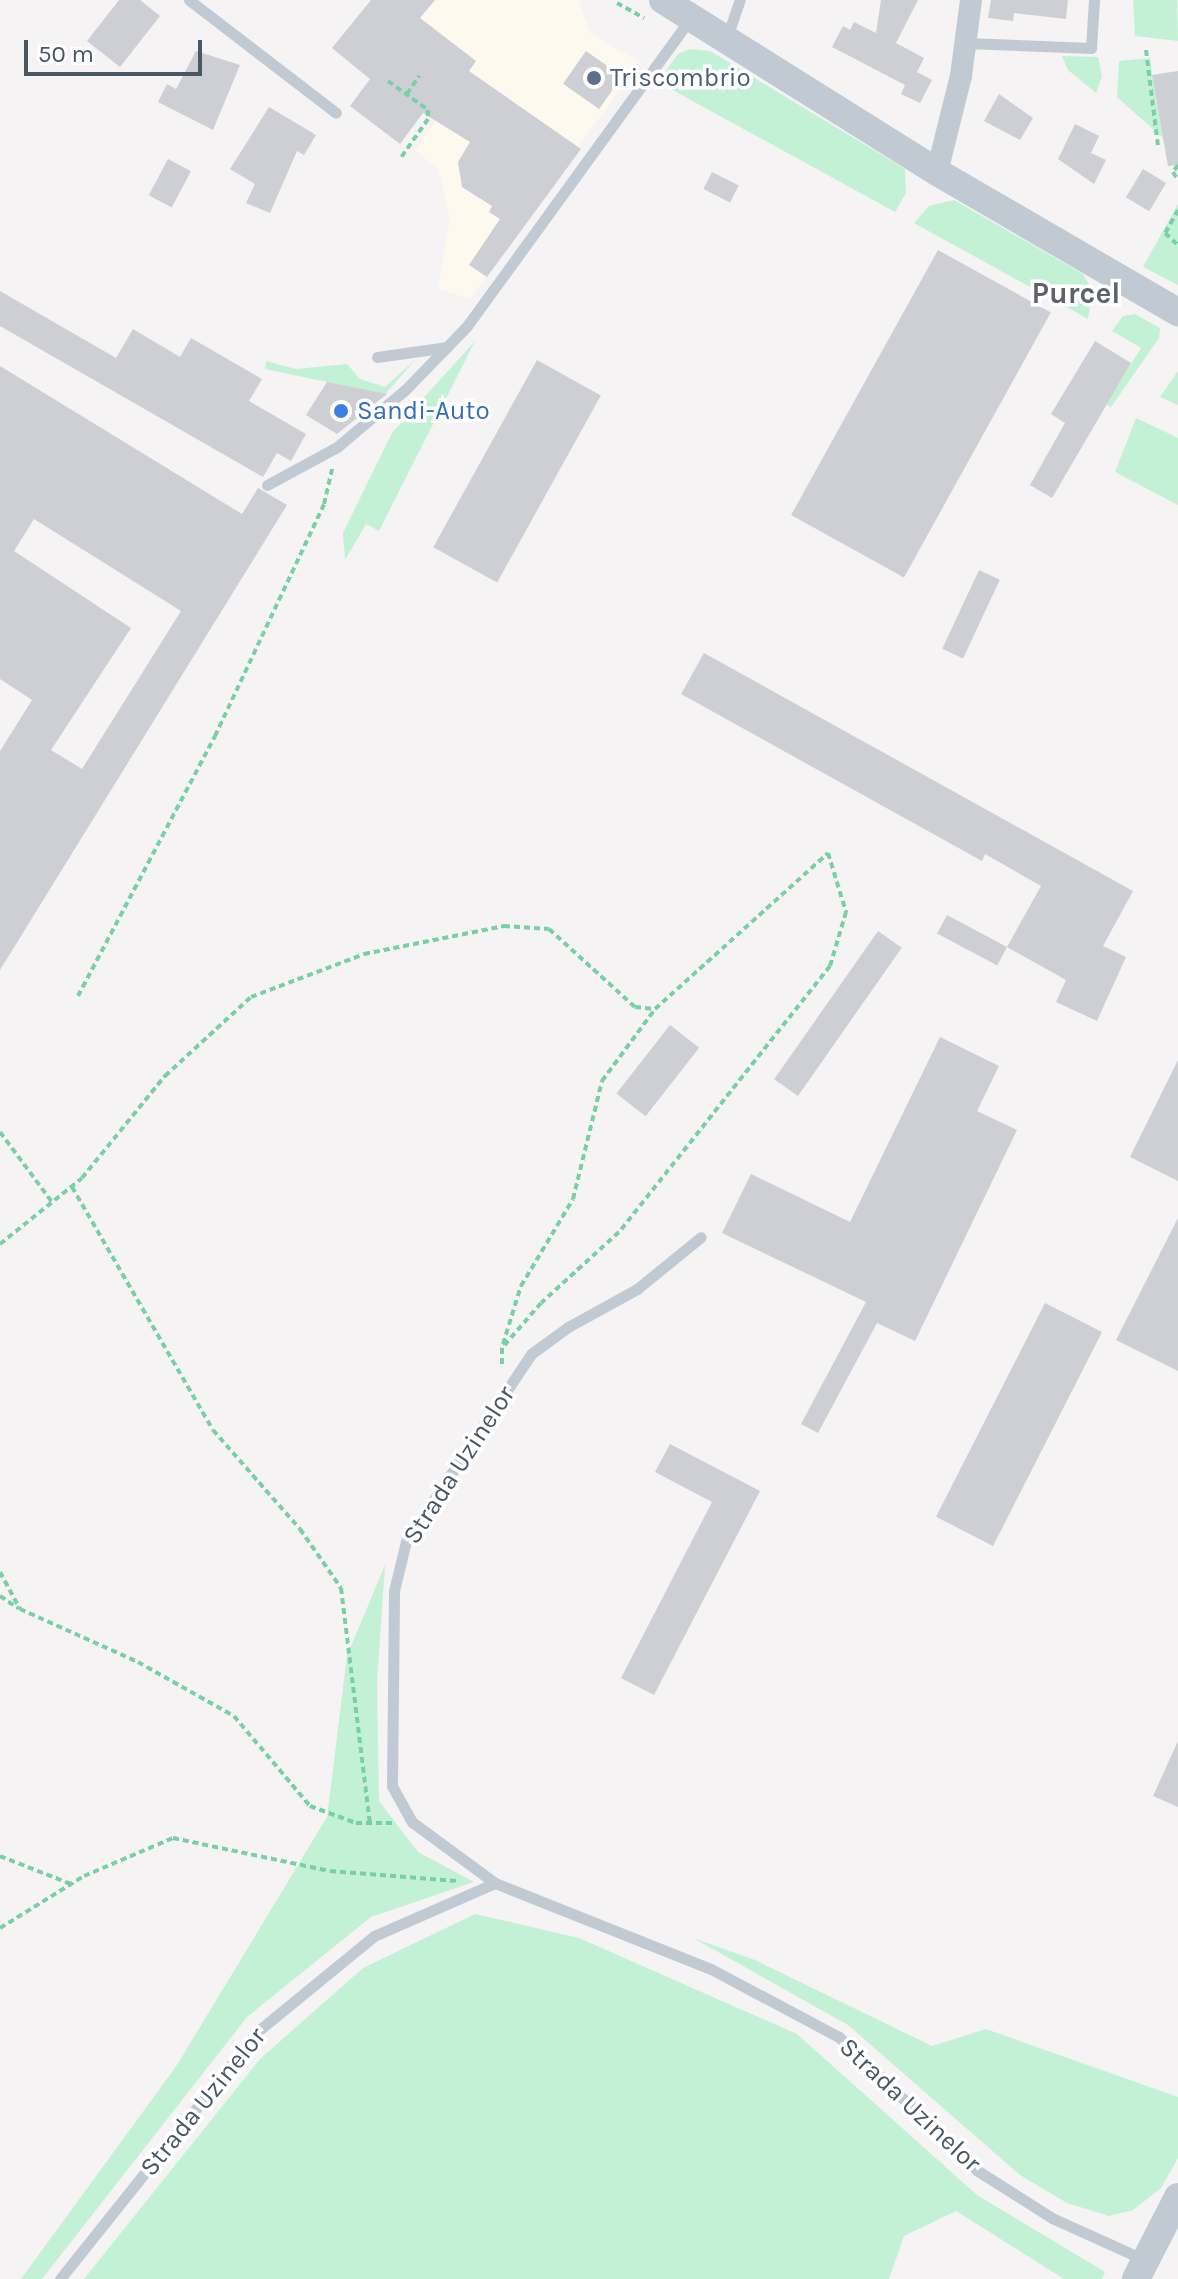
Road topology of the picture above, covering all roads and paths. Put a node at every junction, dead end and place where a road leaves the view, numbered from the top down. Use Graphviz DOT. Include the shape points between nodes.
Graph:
graph roads {
  1 [pos="189,0"];
  2 [pos="663,0"];
  3 [pos="740,0"];
  4 [pos="971,0"];
  5 [pos="1094,0"];
  6 [pos="691,17"];
  7 [pos="727,39"];
  8 [pos="966,43"];
  9 [pos="1146,50"];
  10 [pos="419,76"];
  11 [pos="388,81"];
  12 [pos="400,89"];
  13 [pos="407,94"];
  14 [pos="394,98"];
  15 [pos="336,113"];
  16 [pos="1158,146"];
  17 [pos="400,159"];
  18 [pos="1178,165"];
  19 [pos="937,172"];
  20 [pos="1178,180"];
  21 [pos="1178,210"];
  22 [pos="1178,245"];
  23 [pos="1178,312"];
  24 [pos="448,347"];
  25 [pos="377,357"];
  26 [pos="337,447"];
  27 [pos="267,485"];
  28 [pos="78,996"];
  29 [pos="655,1009"];
  30 [pos="0,1132"];
  31 [pos="71,1186"];
  32 [pos="52,1202"];
  33 [pos="701,1237"];
  34 [pos="0,1244"];
  35 [pos="502,1348"];
  36 [pos="502,1397"];
  37 [pos="0,1572"];
  38 [pos="0,1596"];
  39 [pos="20,1609"];
  40 [pos="412,1822"];
  41 [pos="370,1823"];
  42 [pos="0,1856"];
  43 [pos="495,1883"];
  44 [pos="71,1884"];
  45 [pos="0,1928"];
  46 [pos="1178,2197"];
  47 [pos="1141,2270"];
  48 [pos="60,2279"];
  1 -- 15 [label="lane"];
  2 -- 6 [label="street"];
  3 -- 7 [label="lane"];
  4 -- 8 [label="street"];
  5 -- 8 [label="lane" via="1091,48"];
  6 -- 7 [label="street"];
  6 -- 24 [label="lane"];
  7 -- 19 [label="street"];
  8 -- 19 [label="street"];
  9 -- 16 [label="path"];
  10 -- 13 [label="path"];
  11 -- 12 [label="path"];
  12 -- 13 [label="path"];
  12 -- 14 [label="path"];
  13 -- 17 [label="path" via="428,110 428,119"];
  18 -- 20 [label="path" via="1173,172"];
  19 -- 23 [label="street"];
  21 -- 22 [label="path" via="1165,233"];
  24 -- 25 [label="lane"];
  24 -- 26 [label="lane"];
  26 -- 27 [label="lane"];
  26 -- 28 [label="path" via="317,519 215,736"];
  29 -- 31 [label="path" via="635,1007 549,929 504,926 364,954 251,997 165,1076"];
  29 -- 35 [label="path" via="602,1081 573,1199 521,1286"];
  29 -- 35 [label="path" via="828,853 846,912 830,966 619,1232 541,1303"];
  30 -- 32 [label="path"];
  31 -- 32 [label="path"];
  31 -- 41 [label="path" via="213,1430 300,1529 341,1588"];
  32 -- 34 [label="path"];
  33 -- 36 [label="lane, Strada Uzinelor" via="637,1289 531,1354"];
  35 -- 36 [label="path"];
  36 -- 40 [label="lane, Strada Uzinelor" via="406,1541 394,1591 392,1786"];
  37 -- 39 [label="path"];
  38 -- 39 [label="path"];
  39 -- 41 [label="path" via="138,1662 234,1716 310,1806"];
  40 -- 41 [label="path"];
  40 -- 43 [label="lane, Strada Uzinelor"];
  42 -- 44 [label="path"];
  43 -- 44 [label="path" via="330,1871 173,1838"];
  43 -- 47 [label="lane, Strada Uzinelor" via="711,1969 839,2037 978,2171"];
  43 -- 48 [label="lane, Strada Uzinelor" via="374,1936 258,2031"];
  44 -- 45 [label="path"];
  46 -- 47 [label="street, Strada Uzinelor"];
}
